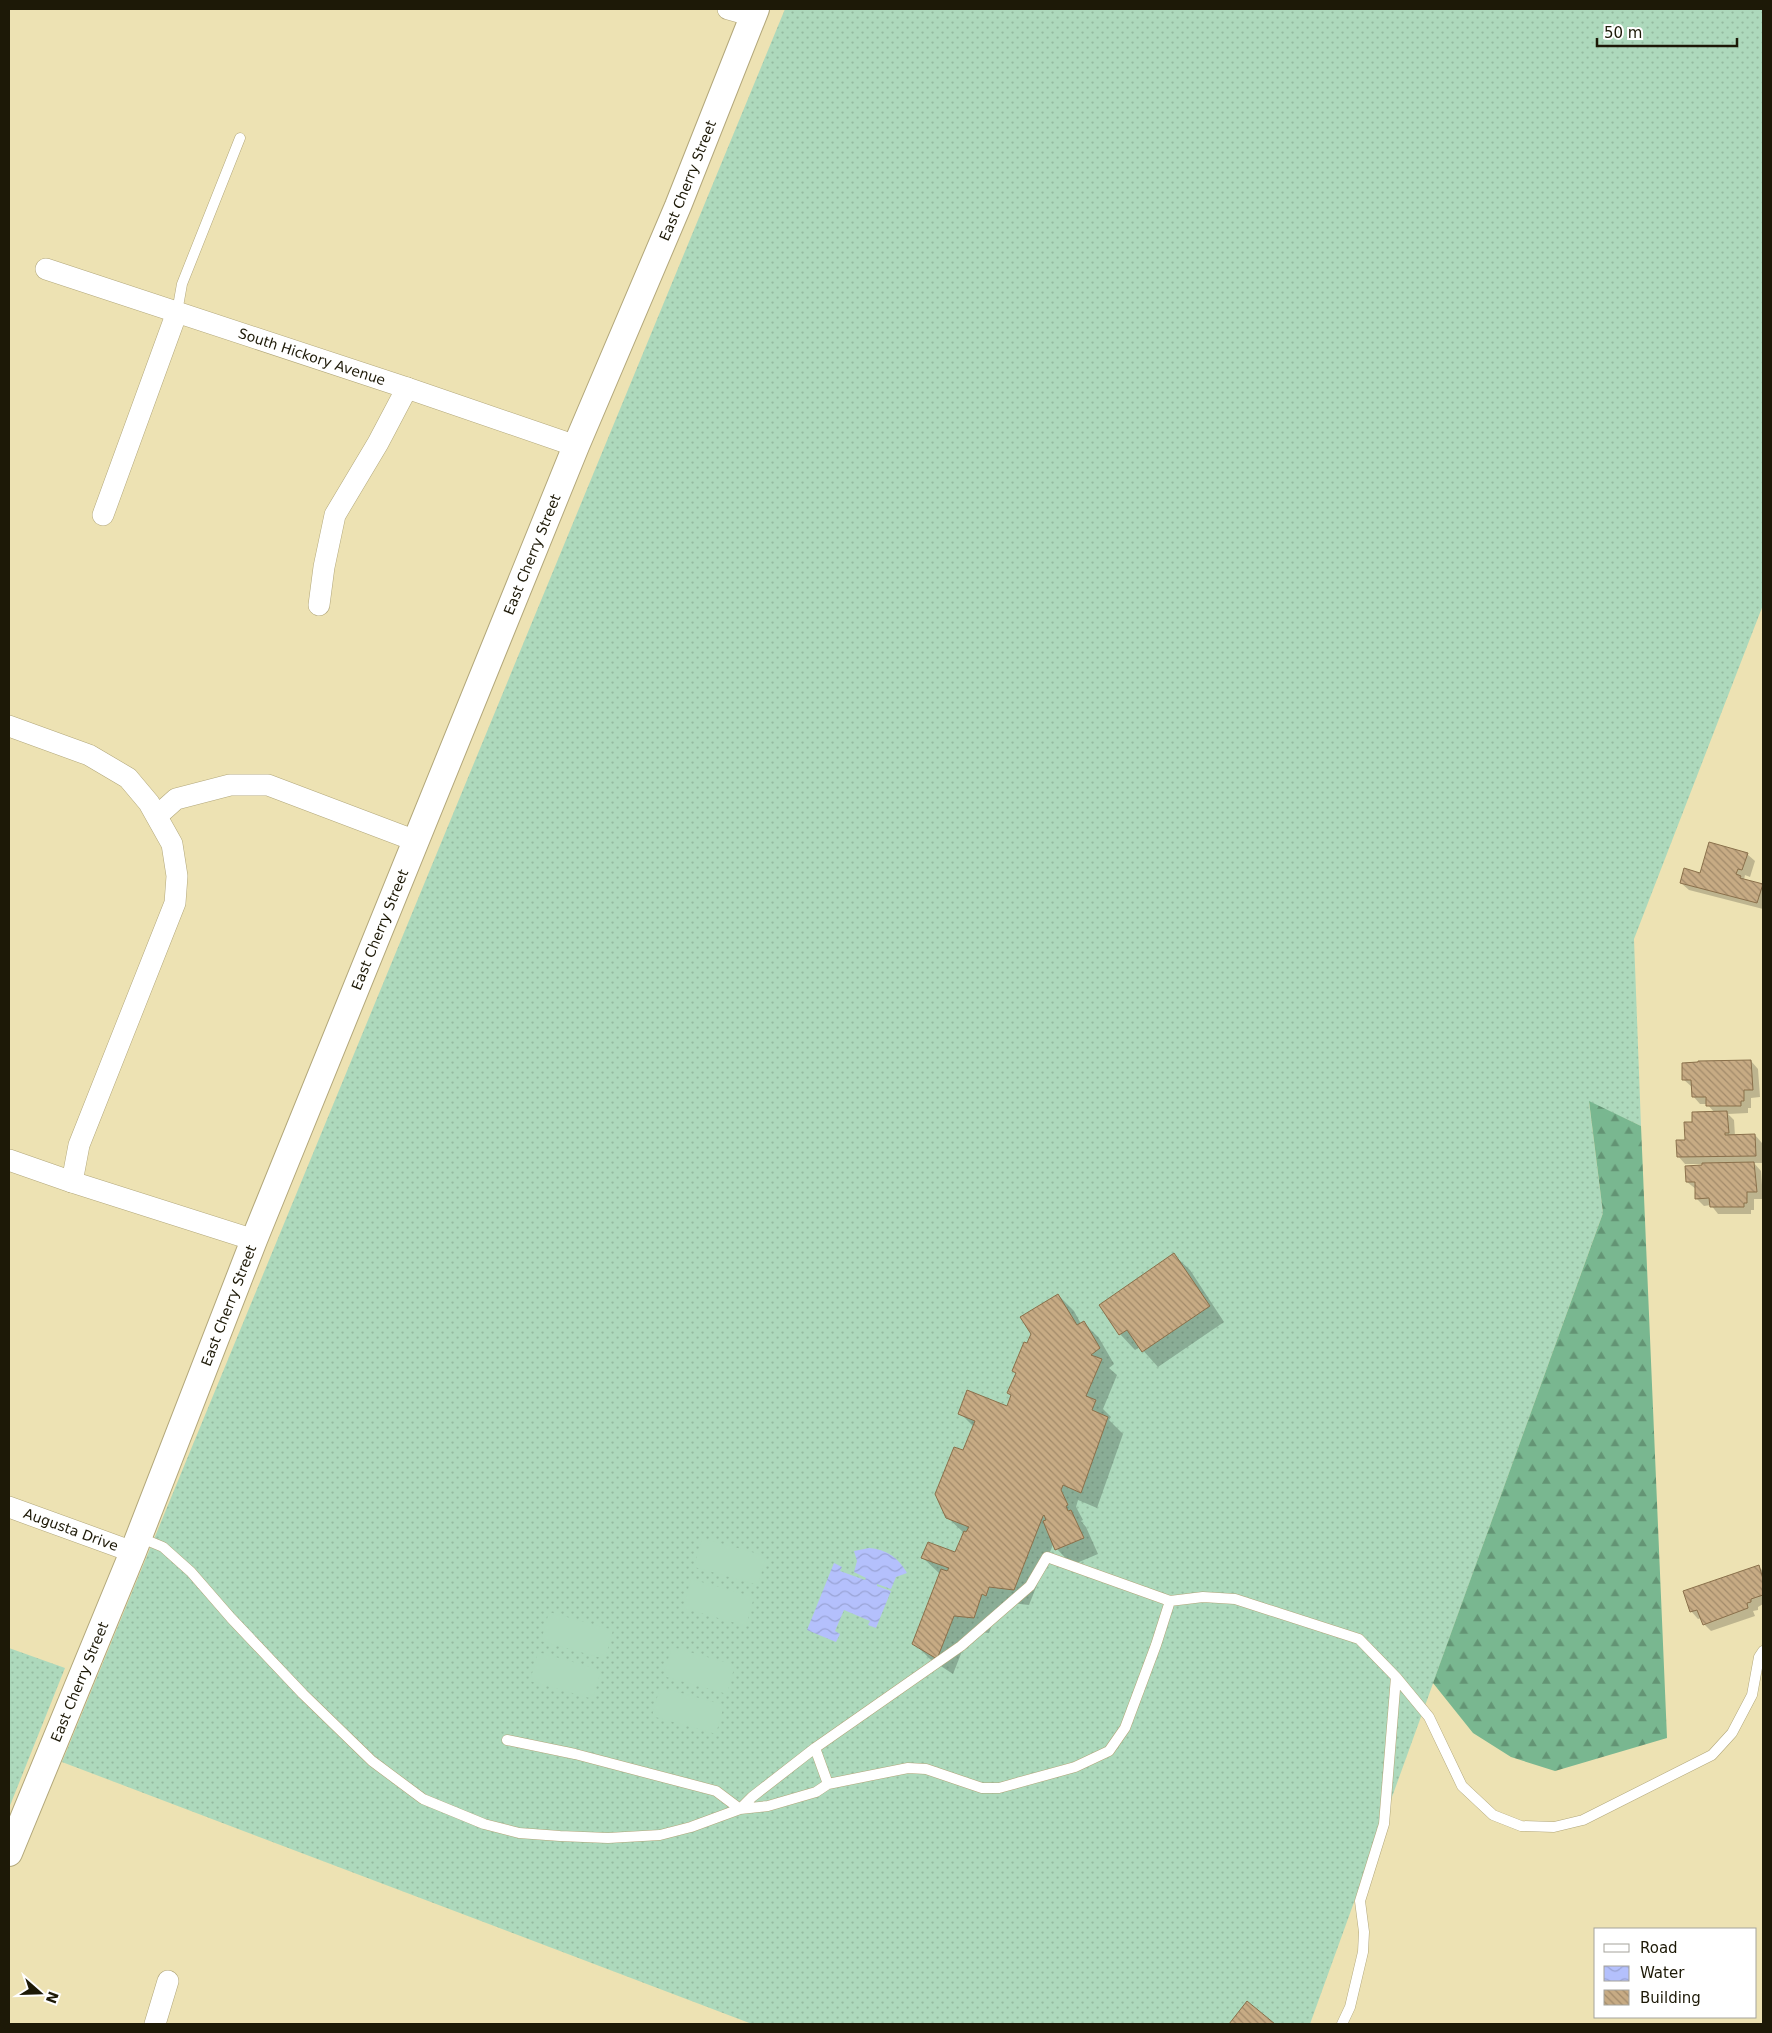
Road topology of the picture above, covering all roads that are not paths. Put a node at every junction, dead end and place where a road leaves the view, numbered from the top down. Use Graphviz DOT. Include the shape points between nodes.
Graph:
graph roads {
  1 [pos="728,9"];
  2 [pos="755,12"];
  3 [pos="240,138"];
  4 [pos="46,269"];
  5 [pos="177,312"];
  6 [pos="406,388"];
  7 [pos="576,446"];
  8 [pos="102,515"];
  9 [pos="320,605"];
  10 [pos="9,726"];
  11 [pos="157,816"];
  12 [pos="416,841"];
  13 [pos="9,1160"];
  14 [pos="72,1182"];
  15 [pos="254,1240"];
  16 [pos="9,1507"];
  17 [pos="136,1544"];
  18 [pos="1170,1600"];
  19 [pos="1763,1650"];
  20 [pos="1396,1677"];
  21 [pos="508,1740"];
  22 [pos="816,1748"];
  23 [pos="828,1784"];
  24 [pos="740,1809"];
  25 [pos="9,1853"];
  26 [pos="168,1981"];
  27 [pos="156,2024"];
  28 [pos="1342,2024"];
  1 -- 2 [label="street"];
  2 -- 7 [label="street, East Cherry Street" via="678,206"];
  3 -- 5 [label="lane" via="182,284"];
  4 -- 5 [label="street, South Hickory Avenue"];
  5 -- 6 [label="street, South Hickory Avenue"];
  5 -- 8 [label="street"];
  6 -- 7 [label="street, South Hickory Avenue"];
  6 -- 9 [label="street" via="378,444 335,516"];
  7 -- 12 [label="street, East Cherry Street"];
  10 -- 11 [label="street" via="89,755 128,778"];
  11 -- 12 [label="street" via="176,799 230,785 268,785"];
  11 -- 14 [label="street" via="172,844 177,876 175,903 79,1145"];
  12 -- 15 [label="street, East Cherry Street"];
  13 -- 14 [label="street"];
  14 -- 15 [label="street"];
  15 -- 17 [label="street, East Cherry Street"];
  16 -- 17 [label="street, Augusta Drive"];
  17 -- 24 [label="lane" via="163,1547 194,1575 303,1694 372,1761 423,1799 452,1812 519,1833 608,1838 660,1835"];
  17 -- 25 [label="street, East Cherry Street"];
  18 -- 20 [label="lane" via="1235,1599 1359,1640"];
  18 -- 22 [label="lane" via="1047,1557 1030,1586 961,1646"];
  18 -- 23 [label="lane" via="1125,1728 1109,1752 1075,1767 999,1788 982,1788 926,1769 908,1768"];
  19 -- 20 [label="lane" via="1752,1695 1732,1733 1712,1755 1583,1820 1554,1827 1522,1826 1493,1815 1462,1786 1429,1717"];
  20 -- 28 [label="lane" via="1384,1824 1360,1901 1363,1952 1350,2007"];
  21 -- 24 [label="lane" via="716,1791"];
  22 -- 23 [label="lane"];
  22 -- 24 [label="lane"];
  23 -- 24 [label="lane" via="816,1792 768,1806"];
  26 -- 27 [label="street"];
}
